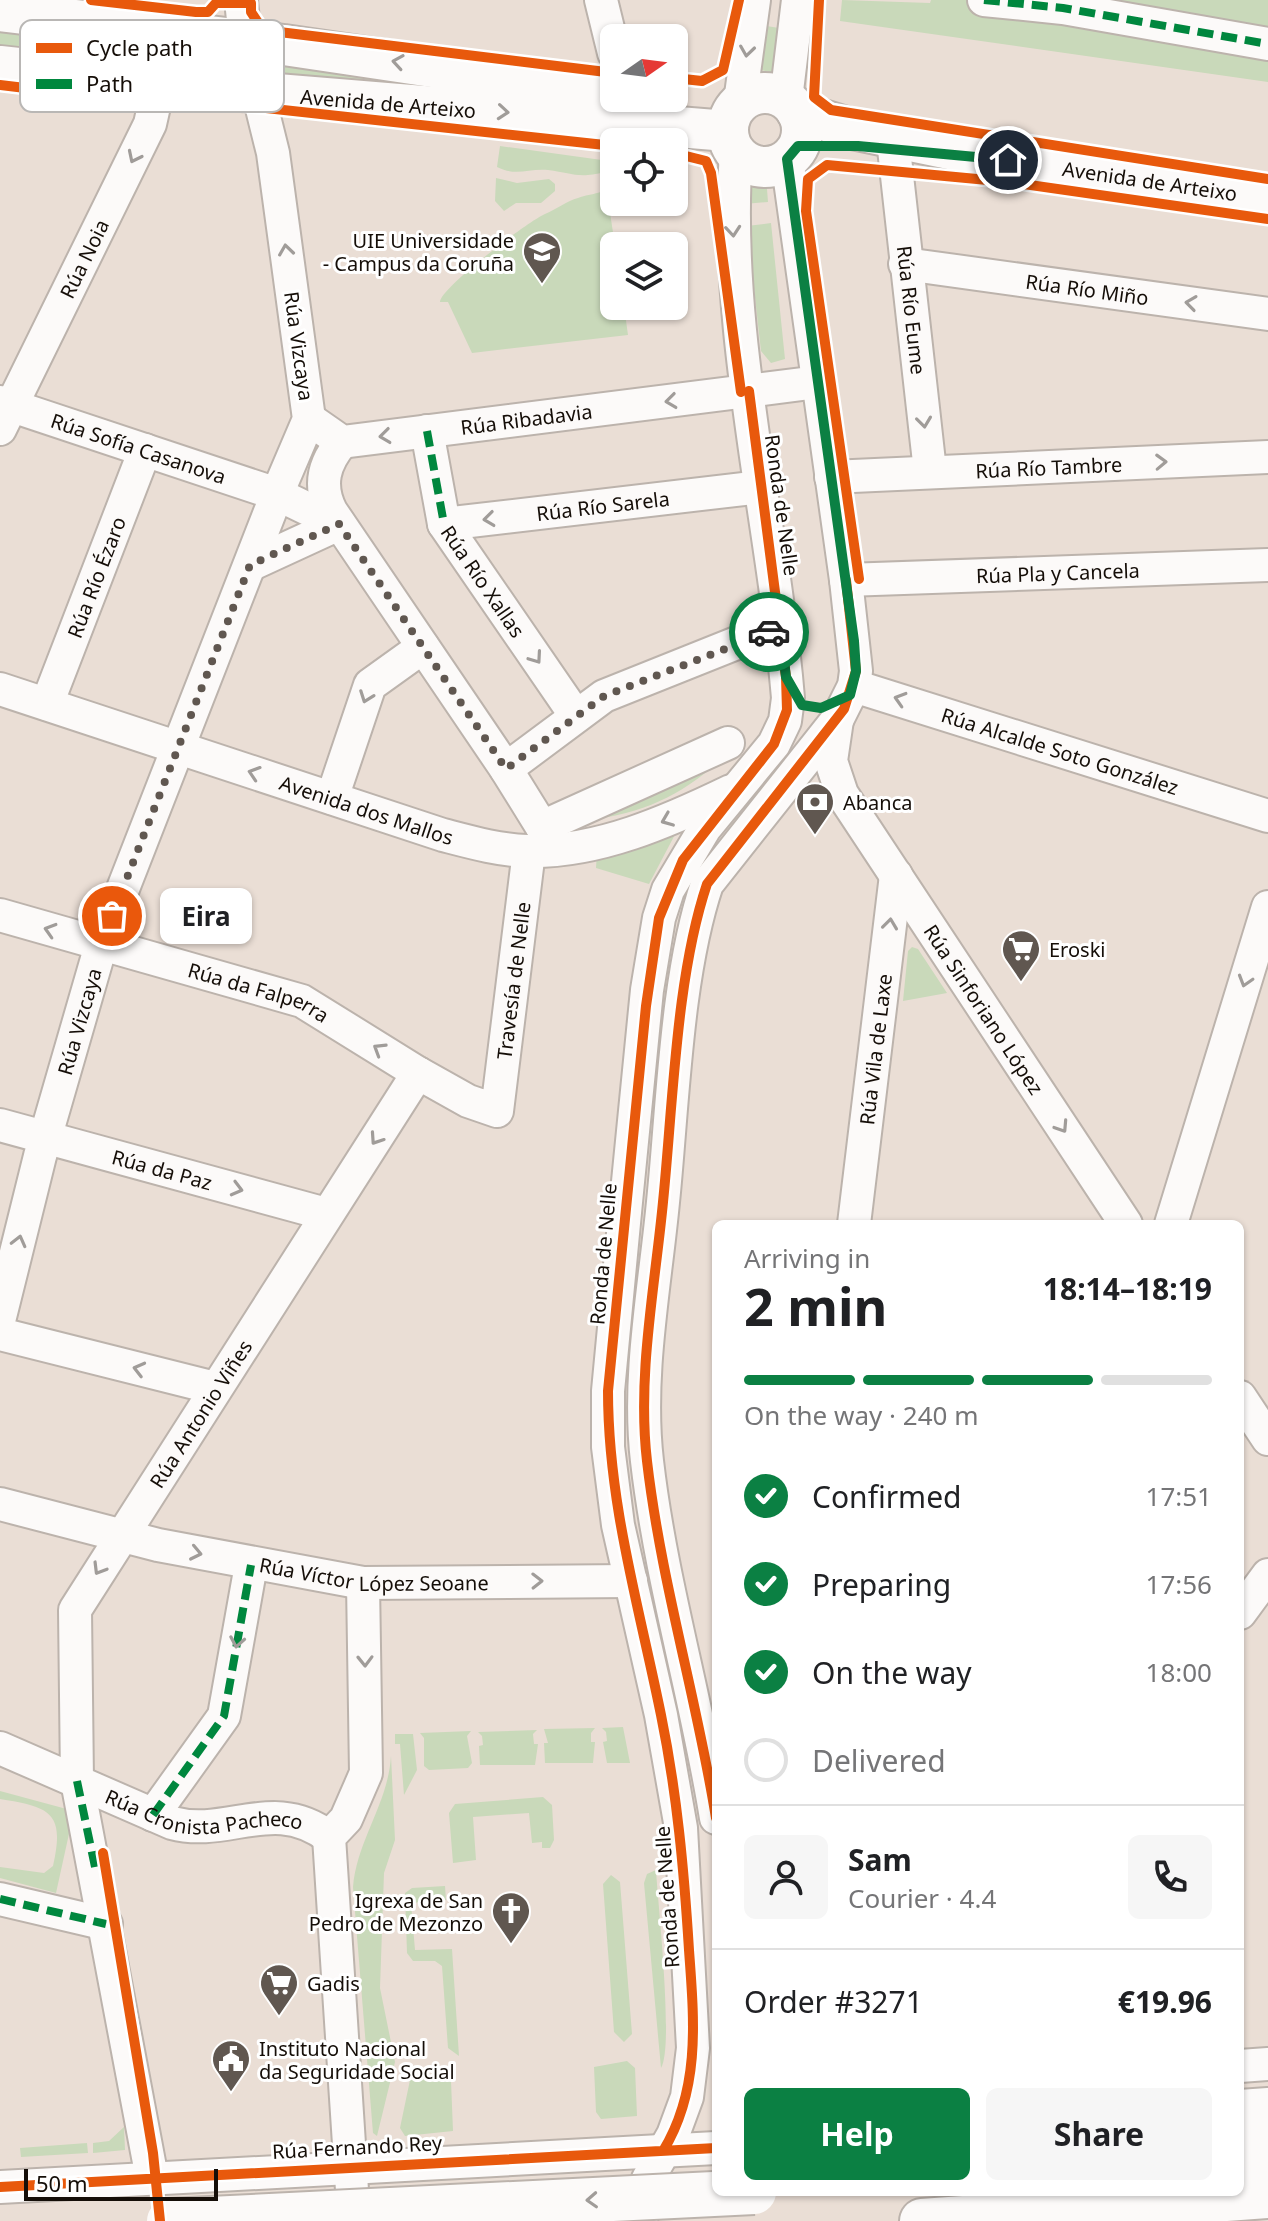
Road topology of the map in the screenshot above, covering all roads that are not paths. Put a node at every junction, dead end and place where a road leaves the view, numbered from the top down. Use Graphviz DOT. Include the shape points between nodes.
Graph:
graph roads {
  1 [pos="241,0"];
  2 [pos="601,0"];
  3 [pos="754,0"];
  4 [pos="798,0"];
  5 [pos="984,0"];
  6 [pos="1063,4"];
  7 [pos="0,11"];
  8 [pos="76,20"];
  9 [pos="243,20"];
  10 [pos="607,24"];
  11 [pos="1268,44"];
  12 [pos="284,46"];
  13 [pos="0,66"];
  14 [pos="20,68"];
  15 [pos="600,92"];
  16 [pos="284,93"];
  17 [pos="153,112"];
  18 [pos="263,112"];
  19 [pos="688,112"];
  20 [pos="734,124"];
  21 [pos="792,129"];
  22 [pos="894,149"];
  23 [pos="983,156"];
  24 [pos="1268,198"];
  25 [pos="905,264"];
  26 [pos="1268,314"];
  27 [pos="818,382"];
  28 [pos="749,391"];
  29 [pos="4,412"];
  30 [pos="309,419"];
  31 [pos="427,431"];
  32 [pos="342,442"];
  33 [pos="145,450"];
  34 [pos="1268,457"];
  35 [pos="930,471"];
  36 [pos="831,477"];
  37 [pos="761,487"];
  38 [pos="277,494"];
  39 [pos="339,524"];
  40 [pos="444,524"];
  41 [pos="250,565"];
  42 [pos="1268,565"];
  43 [pos="846,580"];
  44 [pos="780,629"];
  45 [pos="423,647"];
  46 [pos="786,677"];
  47 [pos="0,689"];
  48 [pos="847,700"];
  49 [pos="47,704"];
  50 [pos="576,716"];
  51 [pos="728,743"];
  52 [pos="180,748"];
  53 [pos="506,769"];
  54 [pos="737,787"];
  55 [pos="778,791"];
  56 [pos="842,794"];
  57 [pos="332,798"];
  58 [pos="1268,816"];
  59 [pos="542,842"];
  60 [pos="896,875"];
  61 [pos="1268,907"];
  62 [pos="0,915"];
  63 [pos="101,945"];
  64 [pos="418,1073"];
  65 [pos="497,1111"];
  66 [pos="0,1125"];
  67 [pos="46,1137"];
  68 [pos="326,1214"];
  69 [pos="854,1220"];
  70 [pos="1123,1220"];
  71 [pos="1172,1220"];
  72 [pos="0,1317"];
  73 [pos="0,1334"];
  74 [pos="215,1388"];
  75 [pos="1244,1403"];
  76 [pos="1268,1439"];
  77 [pos="0,1504"];
  78 [pos="120,1536"];
  79 [pos="251,1565"];
  80 [pos="1268,1575"];
  81 [pos="631,1581"];
  82 [pos="363,1583"];
  83 [pos="1244,1608"];
  84 [pos="0,1748"];
  85 [pos="77,1781"];
  86 [pos="712,1792"];
  87 [pos="153,1815"];
  88 [pos="329,1837"];
  89 [pos="0,1899"];
  90 [pos="106,1924"];
  91 [pos="1268,2064"];
  92 [pos="1244,2066"];
  93 [pos="1268,2104"];
  94 [pos="1244,2106"];
  95 [pos="1268,2124"];
  96 [pos="1244,2128"];
  97 [pos="712,2148"];
  98 [pos="663,2151"];
  99 [pos="1268,2164"];
  100 [pos="349,2166"];
  101 [pos="1244,2166"];
  102 [pos="256,2171"];
  103 [pos="152,2178"];
  104 [pos="0,2187"];
  105 [pos="712,2194"];
  106 [pos="741,2196"];
  107 [pos="1268,2196"];
  108 [pos="169,2221"];
  109 [pos="299,2221"];
  110 [pos="354,2221"];
  111 [pos="641,2221"];
  112 [pos="742,2221"];
  113 [pos="922,2221"];
  114 [pos="936,2221"];
  1 -- 9 [label="street, Rúa Vizcaya"];
  2 -- 10 [label="street"];
  3 -- 20 [label="street, Ronda de Nelle, one-way"];
  4 -- 21 [label="street"];
  5 -- 6 [label="street"];
  6 -- 11 [label="street"];
  7 -- 8 [label="main road, Avenida de Arteixo"];
  15 -- 12 [label="main road, Avenida de Arteixo, one-way"];
  13 -- 14 [label="main road, Avenida de Arteixo"];
  16 -- 20 [label="main road, Avenida de Arteixo, one-way"];
  17 -- 29 [label="street, Rúa Noia, one-way"];
  30 -- 18 [label="street, Rúa Vizcaya, one-way"];
  19 -- 20 [label="main road"];
  20 -- 21 [label="main road" via="763,92"];
  20 -- 21 [label="main road" via="755,165 766,167"];
  20 -- 28 [label="street, Ronda de Nelle, one-way" via="732,221"];
  21 -- 22 [label="main road, Avenida de Arteixo"];
  21 -- 23 [label="main road, Avenida de Arteixo" via="852,129"];
  21 -- 27 [label="street"];
  22 -- 23 [label="main road, Avenida de Arteixo"];
  22 -- 25 [label="street, Rúa Río Eume"];
  23 -- 24 [label="main road, Avenida de Arteixo"];
  26 -- 25 [label="street, Rúa Río Miño, one-way"];
  25 -- 35 [label="street, Rúa Río Eume, one-way"];
  27 -- 28 [label="street"];
  27 -- 36 [label="street"];
  28 -- 31 [label="street, Rúa Ribadavia, one-way"];
  28 -- 37 [label="street, Ronda de Nelle"];
  29 -- 33 [label="street, Rúa Sofía Casanova"];
  30 -- 32 [label="street"];
  30 -- 38 [label="street, Rúa Vizcaya"];
  31 -- 32 [label="street, Rúa Ribadavia, one-way"];
  31 -- 40 [label="street, Rúa Río Xallas"];
  32 -- 39 [label="street" via="324,473 324,498"];
  33 -- 38 [label="street, Rúa Sofía Casanova"];
  33 -- 49 [label="street, Rúa Río Ézaro"];
  35 -- 34 [label="street, Rúa Río Tambre, one-way"];
  35 -- 36 [label="street, Rúa Río Tambre"];
  36 -- 43 [label="street"];
  37 -- 40 [label="street, Rúa Río Sarela, one-way"];
  37 -- 44 [label="street, Ronda de Nelle"];
  38 -- 39 [label="street, Rúa Sofía Casanova"];
  38 -- 41 [label="street, Rúa Vizcaya"];
  39 -- 41 [label="street"];
  39 -- 45 [label="street"];
  40 -- 50 [label="street, Rúa Río Xallas, one-way"];
  41 -- 52 [label="street, Rúa Vizcaya"];
  42 -- 43 [label="street, Rúa Pla y Cancela"];
  43 -- 48 [label="street" via="856,656"];
  44 -- 46 [label="street, Ronda de Nelle"];
  44 -- 50 [label="street" via="604,696"];
  45 -- 53 [label="street"];
  45 -- 57 [label="street, one-way" via="370,685"];
  46 -- 48 [label="street" via="795,697 808,708"];
  46 -- 54 [label="street, Ronda de Nelle" via="785,721 774,744"];
  47 -- 49 [label="street, Avenida dos Mallos"];
  48 -- 55 [label="street"];
  48 -- 56 [label="street, Rúa Sinforiano López" via="831,761"];
  58 -- 48 [label="street, Rúa Alcalde Soto González, one-way"];
  49 -- 52 [label="street, Avenida dos Mallos"];
  50 -- 53 [label="street"];
  51 -- 59 [label="street"];
  57 -- 52 [label="street, Avenida dos Mallos, one-way"];
  52 -- 63 [label="street, Rúa Vizcaya"];
  53 -- 59 [label="street"];
  54 -- 59 [label="street, Avenida dos Mallos, one-way" via="652,826"];
  54 -- 81 [label="street, Ronda de Nelle" via="683,860 668,890 647,990 608,1391 608,1447"];
  55 -- 56 [label="street" via="811,779 829,783"];
  55 -- 86 [label="street" via="707,884 698,911 681,1025 644,1395 655,1520"];
  56 -- 60 [label="street, Rúa Sinforiano López"];
  57 -- 59 [label="street, Avenida dos Mallos" via="494,848"];
  59 -- 65 [label="street, Travesía de Nelle"];
  69 -- 60 [label="street, Rúa Vila de Laxe, one-way"];
  60 -- 70 [label="street, Rúa Sinforiano López, one-way"];
  61 -- 71 [label="street, one-way"];
  63 -- 62 [label="street, Rúa da Falperra, one-way"];
  64 -- 63 [label="street, Rúa da Falperra, one-way" via="302,1001"];
  63 -- 67 [label="street, Rúa Vizcaya"];
  64 -- 65 [label="street, Rúa da Falperra"];
  64 -- 68 [label="street, Rúa Antonio Viñes, one-way"];
  66 -- 67 [label="street, Rúa da Paz"];
  67 -- 68 [label="street, Rúa da Paz, one-way"];
  72 -- 67 [label="street, Rúa Vizcaya, one-way"];
  68 -- 74 [label="street, Rúa Antonio Viñes"];
  74 -- 73 [label="street, one-way"];
  74 -- 78 [label="street, Rúa Antonio Viñes"];
  75 -- 76 [label="street"];
  77 -- 78 [label="street, Rúa Víctor López Seoane"];
  78 -- 79 [label="street, Rúa Víctor López Seoane, one-way"];
  78 -- 85 [label="street, Rúa Antonio Viñes, one-way" via="75,1610"];
  79 -- 82 [label="street, Rúa Víctor López Seoane"];
  79 -- 87 [label="street, one-way" via="224,1716"];
  80 -- 83 [label="street"];
  82 -- 81 [label="street, Rúa Víctor López Seoane, one-way"];
  81 -- 98 [label="street, Ronda de Nelle" via="681,1828 691,1971 693,2048 687,2097"];
  82 -- 88 [label="street, one-way" via="366,1773 346,1819"];
  84 -- 85 [label="street, Rúa Cronista Pacheco"];
  85 -- 87 [label="street, Rúa Cronista Pacheco"];
  85 -- 90 [label="street, Rúa Antonio Viñes"];
  87 -- 88 [label="street, Rúa Cronista Pacheco" via="181,1826 274,1817 310,1822"];
  88 -- 100 [label="street"];
  89 -- 90 [label="street"];
  90 -- 103 [label="street, Rúa Antonio Viñes"];
  91 -- 92 [label="street"];
  93 -- 94 [label="street"];
  95 -- 96 [label="highway"];
  97 -- 98 [label="street, Rúa Fernando Rey"];
  98 -- 100 [label="street, Rúa Fernando Rey"];
  98 -- 111 [label="street, Ronda de Nelle" via="648,2179"];
  99 -- 101 [label="highway"];
  100 -- 102 [label="street, Rúa Fernando Rey"];
  100 -- 110 [label="street"];
  102 -- 103 [label="street, Rúa Fernando Rey"];
  102 -- 109 [label="street, Rúa Fernando Rey" via="283,2190"];
  103 -- 104 [label="street, Rúa Fernando Rey"];
  105 -- 108 [label="highway, one-way, bridge"];
  106 -- 112 [label="street"];
  107 -- 114 [label="highway"];
  113 -- 114 [label="highway"];
}
